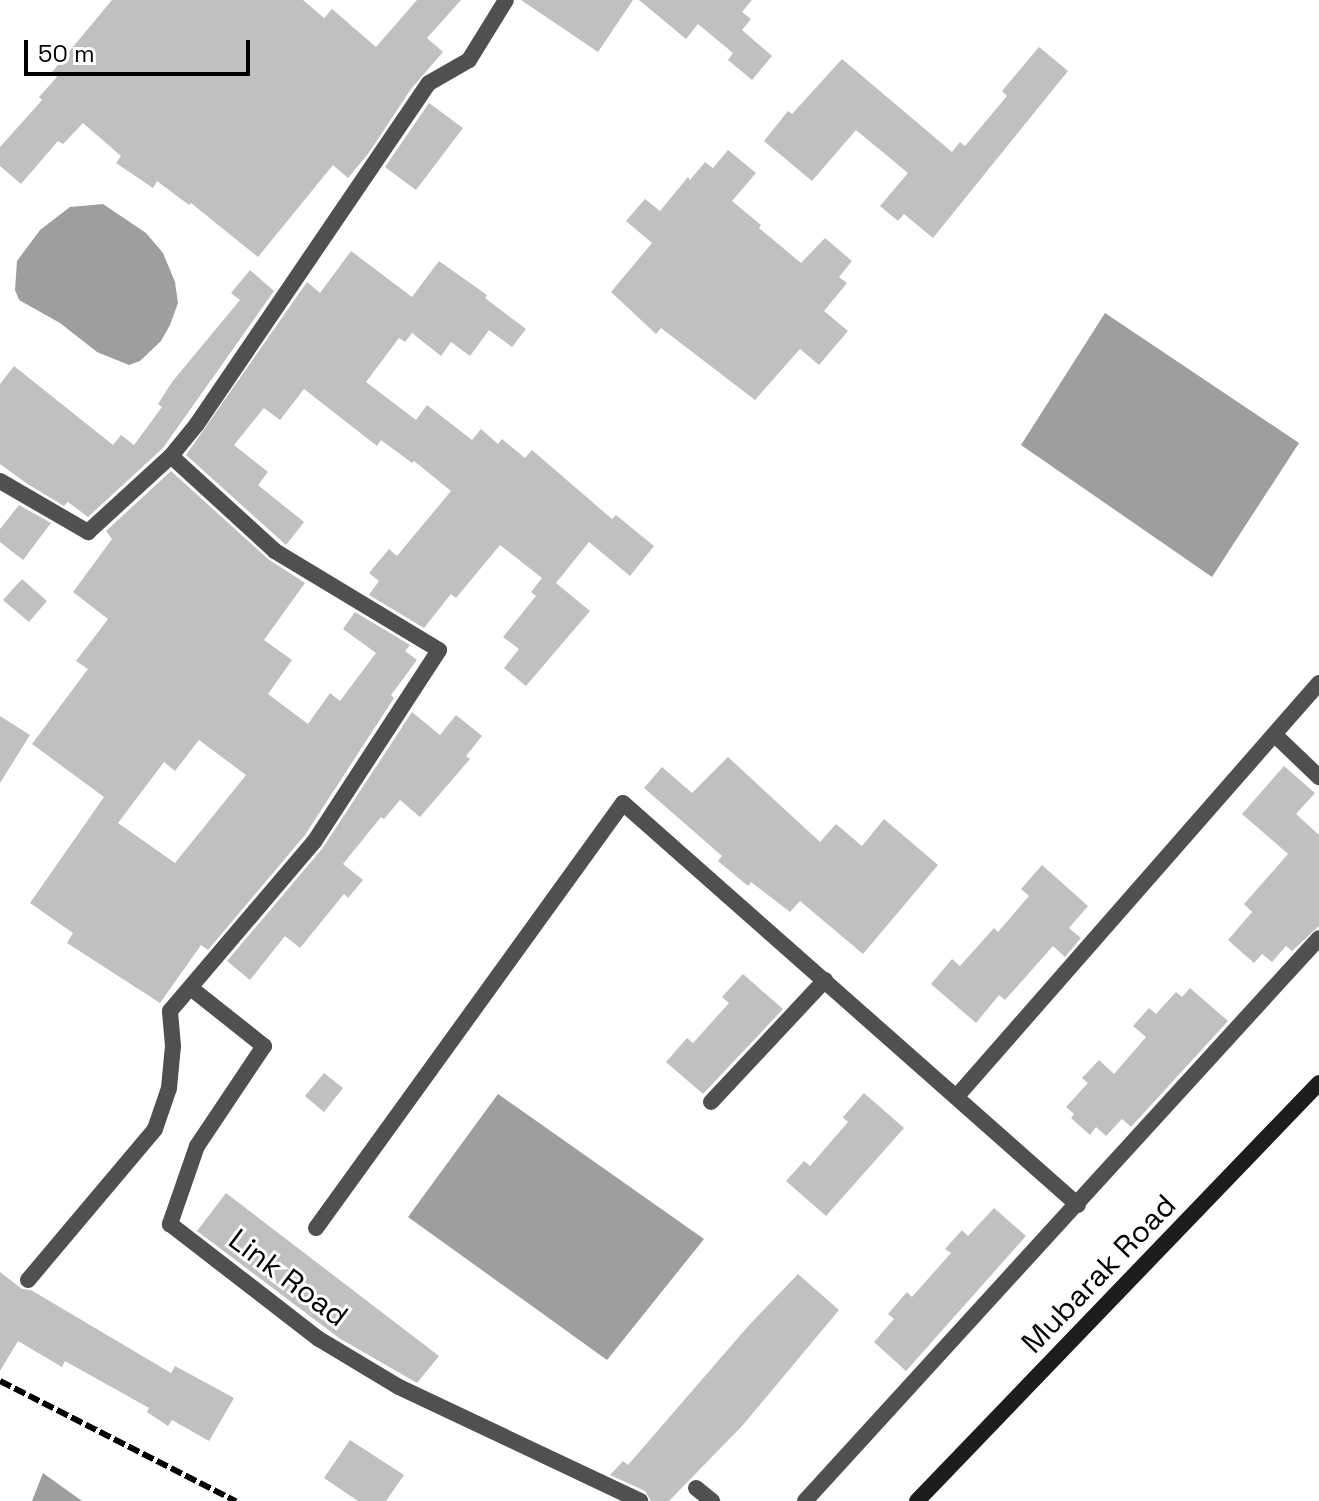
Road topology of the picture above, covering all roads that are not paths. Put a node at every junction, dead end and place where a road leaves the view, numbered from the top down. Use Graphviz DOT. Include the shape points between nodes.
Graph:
graph roads {
  1 [pos="506,0"];
  2 [pos="171,456"];
  3 [pos="0,481"];
  4 [pos="1319,683"];
  5 [pos="1275,735"];
  6 [pos="1319,777"];
  7 [pos="1319,938"];
  8 [pos="825,980"];
  9 [pos="192,989"];
  10 [pos="1319,1083"];
  11 [pos="958,1095"];
  12 [pos="711,1102"];
  13 [pos="1078,1205"];
  14 [pos="316,1228"];
  15 [pos="28,1280"];
  16 [pos="696,1488"];
  17 [pos="640,1501"];
  18 [pos="712,1501"];
  19 [pos="805,1501"];
  20 [pos="917,1501"];
  1 -- 2 [label="street" via="469,60 429,83"];
  2 -- 3 [label="street" via="88,532"];
  2 -- 9 [label="street" via="275,551 439,650 314,842"];
  4 -- 5 [label="street"];
  5 -- 6 [label="street"];
  5 -- 11 [label="street"];
  7 -- 13 [label="street"];
  8 -- 11 [label="street"];
  8 -- 12 [label="street"];
  8 -- 14 [label="street" via="623,803"];
  9 -- 15 [label="street" via="170,1011 169,1088 155,1129"];
  9 -- 17 [label="street, Link Road" via="264,1046 197,1146 170,1224 319,1339 399,1387"];
  10 -- 20 [label="street, Mubarak Road"];
  11 -- 13 [label="street"];
  13 -- 19 [label="street"];
  16 -- 18 [label="street"];
}
